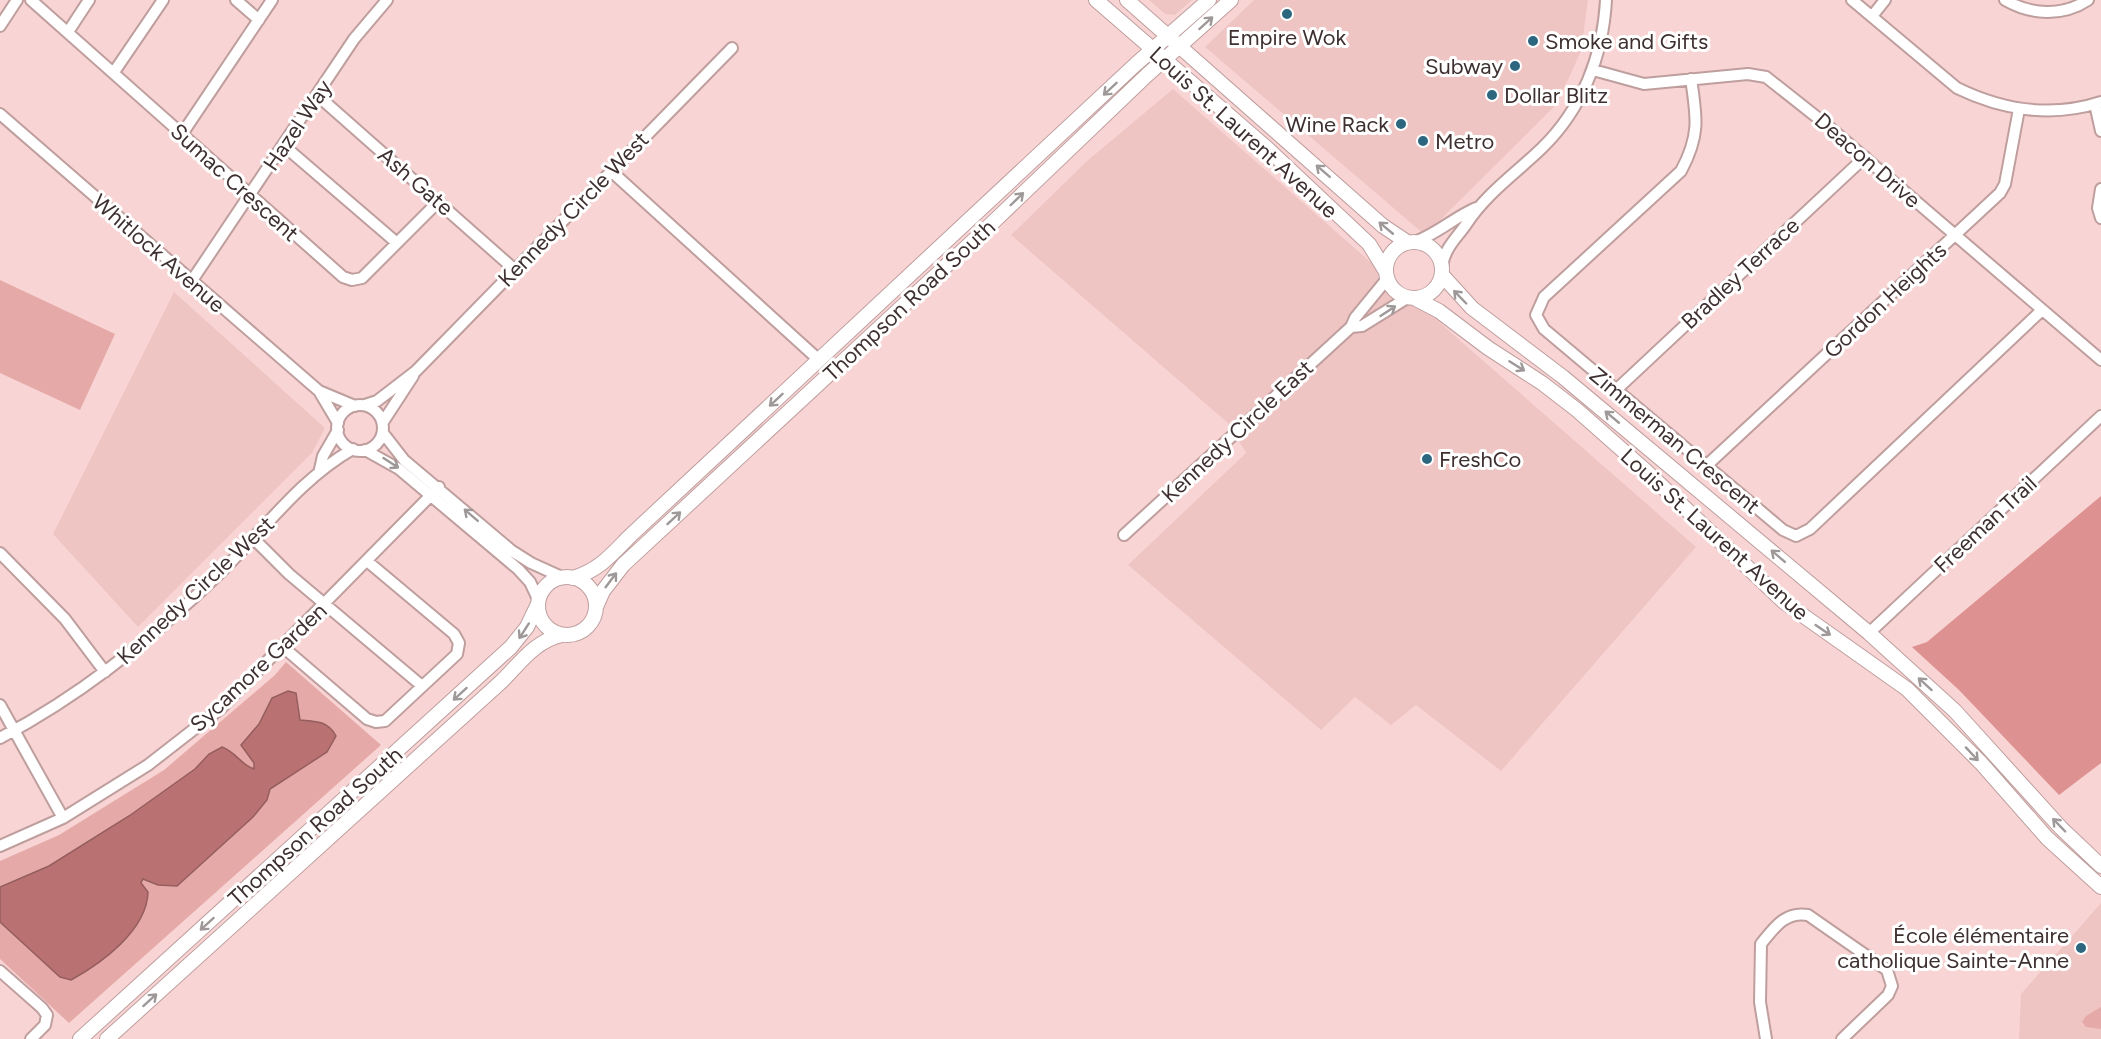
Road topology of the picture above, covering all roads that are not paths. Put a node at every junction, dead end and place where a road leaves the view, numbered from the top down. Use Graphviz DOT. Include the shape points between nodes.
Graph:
graph roads {
  1 [pos="17,0"];
  2 [pos="32,0"];
  3 [pos="89,0"];
  4 [pos="163,0"];
  5 [pos="236,0"];
  6 [pos="272,0"];
  7 [pos="1096,0"];
  8 [pos="1127,0"];
  9 [pos="1209,0"];
  10 [pos="1232,0"];
  11 [pos="1606,0"];
  12 [pos="1852,0"];
  13 [pos="1885,0"];
  14 [pos="2005,0"];
  15 [pos="2088,0"];
  16 [pos="379,2"];
  17 [pos="1872,15"];
  18 [pos="258,20"];
  19 [pos="0,26"];
  20 [pos="68,32"];
  21 [pos="1168,36"];
  22 [pos="1180,46"];
  23 [pos="732,48"];
  24 [pos="1153,49"];
  25 [pos="1165,60"];
  26 [pos="1593,70"];
  27 [pos="114,72"];
  28 [pos="1691,80"];
  29 [pos="317,95"];
  30 [pos="2098,103"];
  31 [pos="2019,109"];
  32 [pos="0,114"];
  33 [pos="2101,131"];
  34 [pos="182,134"];
  35 [pos="283,145"];
  36 [pos="1865,157"];
  37 [pos="610,171"];
  38 [pos="2101,189"];
  39 [pos="249,196"];
  40 [pos="439,201"];
  41 [pos="1476,208"];
  42 [pos="2101,218"];
  43 [pos="1954,235"];
  44 [pos="1412,242"];
  45 [pos="397,243"];
  46 [pos="514,269"];
  47 [pos="1442,271"];
  48 [pos="1386,274"];
  49 [pos="191,282"];
  50 [pos="1411,298"];
  51 [pos="2042,310"];
  52 [pos="1351,327"];
  53 [pos="819,360"];
  54 [pos="2101,360"];
  55 [pos="416,371"];
  56 [pos="1616,390"];
  57 [pos="319,391"];
  58 [pos="360,405"];
  59 [pos="2101,416"];
  60 [pos="338,427"];
  61 [pos="383,428"];
  62 [pos="353,449"];
  63 [pos="365,450"];
  64 [pos="1706,466"];
  65 [pos="320,469"];
  66 [pos="435,491"];
  67 [pos="1124,536"];
  68 [pos="253,538"];
  69 [pos="0,553"];
  70 [pos="368,561"];
  71 [pos="568,578"];
  72 [pos="538,601"];
  73 [pos="325,604"];
  74 [pos="596,607"];
  75 [pos="1869,633"];
  76 [pos="562,635"];
  77 [pos="283,647"];
  78 [pos="105,672"];
  79 [pos="422,686"];
  80 [pos="0,705"];
  81 [pos="15,731"];
  82 [pos="0,738"];
  83 [pos="63,818"];
  84 [pos="0,846"];
  85 [pos="2101,866"];
  86 [pos="2101,887"];
  87 [pos="0,971"];
  88 [pos="31,1039"];
  89 [pos="80,1039"];
  90 [pos="107,1039"];
  91 [pos="1766,1039"];
  92 [pos="1842,1039"];
  1 -- 19 [label="street"];
  2 -- 20 [label="street, Sumac Crescent"];
  3 -- 20 [label="street"];
  4 -- 27 [label="street"];
  5 -- 18 [label="street"];
  6 -- 18 [label="street"];
  7 -- 24 [label="main road, Louis St. Laurent Avenue"];
  8 -- 21 [label="main road, Louis St. Laurent Avenue"];
  9 -- 21 [label="main road, Thompson Road South"];
  22 -- 10 [label="main road, Thompson Road South, one-way"];
  11 -- 26 [label="street" via="1604,30"];
  12 -- 17 [label="street"];
  13 -- 17 [label="street"];
  14 -- 15 [label="street" via="2041,12 2071,10"];
  16 -- 29 [label="street, Hazel Way"];
  17 -- 31 [label="street" via="1957,88 1977,98"];
  18 -- 34 [label="street"];
  20 -- 27 [label="street, Sumac Crescent"];
  21 -- 22 [label="main road, Louis St. Laurent Avenue"];
  21 -- 24 [label="main road, Thompson Road South"];
  22 -- 25 [label="main road, Thompson Road South"];
  44 -- 22 [label="main road, Louis St. Laurent Avenue, one-way" via="1383,226"];
  23 -- 37 [label="street, Kennedy Circle West"];
  24 -- 25 [label="main road, Louis St. Laurent Avenue"];
  24 -- 53 [label="main road, Thompson Road South, one-way"];
  25 -- 48 [label="main road, Louis St. Laurent Avenue" via="1369,244"];
  74 -- 25 [label="main road, Thompson Road South, one-way" via="623,565"];
  26 -- 28 [label="street, Deacon Drive" via="1644,84"];
  26 -- 41 [label="street" via="1575,106 1544,146"];
  27 -- 34 [label="street, Sumac Crescent"];
  28 -- 36 [label="street, Deacon Drive" via="1748,74 1766,77"];
  28 -- 56 [label="street, Zimmerman Crescent" via="1696,115 1693,149 1681,171 1544,297 1537,310 1544,329"];
  29 -- 35 [label="street, Hazel Way"];
  29 -- 40 [label="street, Ash Gate"];
  30 -- 31 [label="street" via="2041,111"];
  30 -- 33 [label="street"];
  31 -- 43 [label="street, Gordon Heights" via="2003,189"];
  32 -- 49 [label="street, Whitlock Avenue"];
  34 -- 39 [label="street, Sumac Crescent"];
  35 -- 39 [label="street, Hazel Way"];
  35 -- 45 [label="street"];
  36 -- 43 [label="street, Deacon Drive"];
  36 -- 56 [label="street, Bradley Terrace"];
  37 -- 46 [label="street, Kennedy Circle West"];
  37 -- 53 [label="street"];
  38 -- 42 [label="street"];
  39 -- 45 [label="street, Sumac Crescent" via="343,277 352,280 362,278"];
  39 -- 49 [label="street, Hazel Way"];
  40 -- 45 [label="street, Sumac Crescent"];
  40 -- 46 [label="street, Ash Gate"];
  41 -- 44 [label="street"];
  41 -- 47 [label="street" via="1448,247"];
  43 -- 51 [label="street, Deacon Drive"];
  43 -- 64 [label="street, Gordon Heights"];
  44 -- 47 [label="main road" via="1434,249"];
  44 -- 48 [label="main road" via="1392,252"];
  46 -- 55 [label="street, Kennedy Circle West"];
  47 -- 50 [label="main road" via="1433,292"];
  75 -- 47 [label="main road, Louis St. Laurent Avenue, one-way" via="1563,376 1472,308"];
  48 -- 50 [label="main road" via="1391,287"];
  48 -- 52 [label="street, Kennedy Circle East"];
  49 -- 57 [label="street, Whitlock Avenue"];
  52 -- 50 [label="street, Kennedy Circle East, one-way" via="1362,326"];
  50 -- 86 [label="main road, Louis St. Laurent Avenue, one-way" via="1439,311 1542,383 1646,471 1784,602 1907,688 2047,838"];
  51 -- 54 [label="street, Deacon Drive"];
  51 -- 64 [label="street, Zimmerman Crescent" via="1804,533 1796,536 1783,530"];
  52 -- 67 [label="street, Kennedy Circle East"];
  53 -- 71 [label="main road, Thompson Road South, one-way" via="600,567"];
  55 -- 58 [label="street, Kennedy Circle West" via="377,401"];
  55 -- 61 [label="street, Kennedy Circle West"];
  56 -- 64 [label="street, Zimmerman Crescent"];
  57 -- 58 [label="street, Whitlock Avenue"];
  57 -- 60 [label="street, Whitlock Avenue"];
  58 -- 60 [label="street" via="344,412"];
  58 -- 61 [label="street" via="376,411"];
  59 -- 75 [label="street, Freeman Trail"];
  60 -- 62 [label="street" via="343,442"];
  60 -- 65 [label="street, Kennedy Circle West"];
  61 -- 63 [label="street" via="376,444"];
  61 -- 66 [label="street" via="404,460"];
  62 -- 63 [label="street"];
  62 -- 65 [label="street, Kennedy Circle West"];
  63 -- 66 [label="street, one-way"];
  65 -- 68 [label="street, Kennedy Circle West"];
  66 -- 70 [label="street, Sycamore Garden"];
  71 -- 66 [label="street, one-way" via="512,551"];
  66 -- 72 [label="street" via="524,574"];
  68 -- 73 [label="street"];
  68 -- 78 [label="street, Kennedy Circle West" via="175,615"];
  69 -- 78 [label="street" via="65,619"];
  70 -- 73 [label="street, Sycamore Garden"];
  70 -- 79 [label="street" via="454,634 459,643 457,654"];
  71 -- 72 [label="main road" via="548,584"];
  71 -- 74 [label="main road" via="590,588"];
  72 -- 76 [label="main road" via="549,628"];
  72 -- 89 [label="main road, Thompson Road South, one-way" via="528,627 511,647"];
  73 -- 77 [label="street, Sycamore Garden"];
  73 -- 79 [label="street"];
  74 -- 76 [label="main road" via="590,626 573,636"];
  85 -- 75 [label="main road, Louis St. Laurent Avenue, one-way" via="2061,828 1955,711"];
  90 -- 76 [label="main road, Thompson Road South, one-way" via="502,681 533,648"];
  77 -- 79 [label="street" via="367,719 376,722 385,721"];
  77 -- 83 [label="street, Sycamore Garden" via="220,709 166,751"];
  78 -- 81 [label="street, Kennedy Circle West"];
  80 -- 81 [label="street"];
  81 -- 82 [label="street, Kennedy Circle West"];
  81 -- 83 [label="street"];
  83 -- 84 [label="street, Sycamore Garden"];
  87 -- 88 [label="street" via="47,1015 45,1025"];
  91 -- 92 [label="street" via="1760,1002 1761,944 1785,917 1797,913 1808,915 1887,970 1892,986 1888,995"];
}
